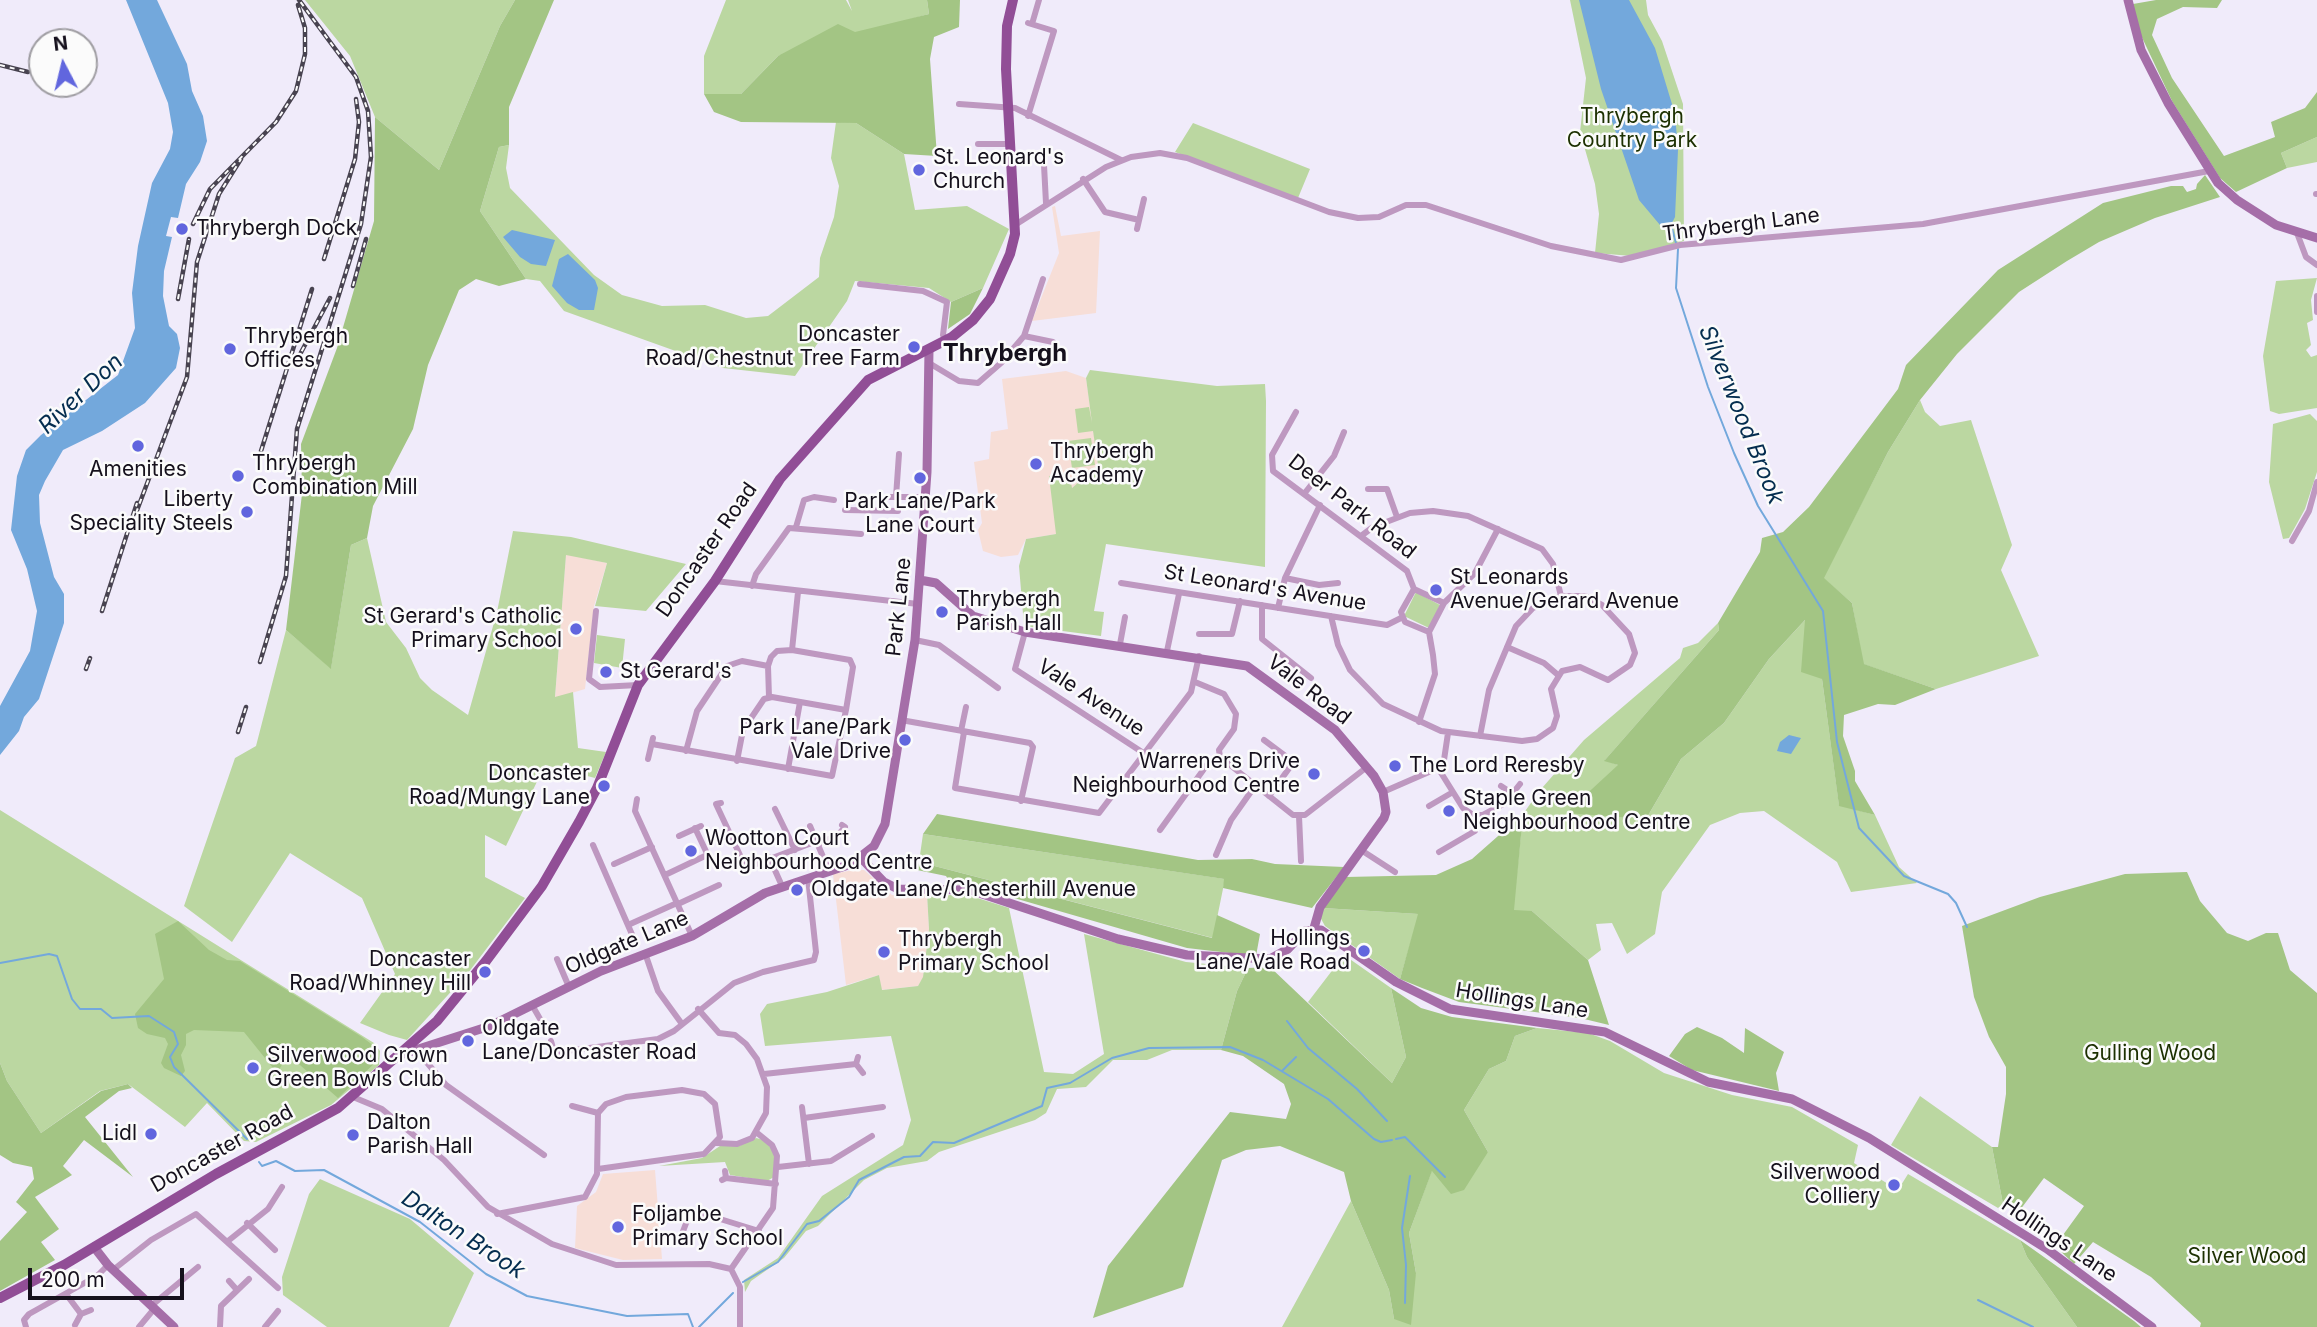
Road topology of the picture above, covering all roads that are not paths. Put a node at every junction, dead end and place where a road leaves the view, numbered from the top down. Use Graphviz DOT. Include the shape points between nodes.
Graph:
graph roads {
  1 [pos="1013,0"];
  2 [pos="1039,0"];
  3 [pos="2128,0"];
  4 [pos="959,104"];
  5 [pos="1010,108"];
  6 [pos="1028,116"];
  7 [pos="978,144"];
  8 [pos="1010,144"];
  9 [pos="1121,160"];
  10 [pos="1044,165"];
  11 [pos="2208,170"];
  12 [pos="1083,179"];
  13 [pos="1144,199"];
  14 [pos="1046,203"];
  15 [pos="1139,220"];
  16 [pos="1015,225"];
  17 [pos="1137,229"];
  18 [pos="2297,233"];
  19 [pos="2317,237"];
  20 [pos="2317,265"];
  21 [pos="1043,279"];
  22 [pos="860,284"];
  23 [pos="2317,296"];
  24 [pos="2317,312"];
  25 [pos="943,335"];
  26 [pos="1024,336"];
  27 [pos="1053,341"];
  28 [pos="929,350"];
  29 [pos="929,363"];
  30 [pos="1284,410"];
  31 [pos="1344,432"];
  32 [pos="899,453"];
  33 [pos="2317,482"];
  34 [pos="1368,489"];
  35 [pos="1304,494"];
  36 [pos="893,497"];
  37 [pos="926,497"];
  38 [pos="834,500"];
  39 [pos="1320,505"];
  40 [pos="845,510"];
  41 [pos="1396,517"];
  42 [pos="796,527"];
  43 [pos="1498,529"];
  44 [pos="861,534"];
  45 [pos="1361,536"];
  46 [pos="2292,541"];
  47 [pos="1285,578"];
  48 [pos="920,580"];
  49 [pos="715,581"];
  50 [pos="1121,583"];
  51 [pos="1338,583"];
  52 [pos="752,586"];
  53 [pos="1414,589"];
  54 [pos="798,592"];
  55 [pos="1179,594"];
  56 [pos="1561,596"];
  57 [pos="1240,601"];
  58 [pos="1444,603"];
  59 [pos="918,604"];
  60 [pos="1262,605"];
  61 [pos="1278,608"];
  62 [pos="596,611"];
  63 [pos="1331,616"];
  64 [pos="1125,617"];
  65 [pos="1401,618"];
  66 [pos="1025,632"];
  67 [pos="1429,632"];
  68 [pos="1199,634"];
  69 [pos="915,639"];
  70 [pos="1120,644"];
  71 [pos="1507,647"];
  72 [pos="792,650"];
  73 [pos="1167,651"];
  74 [pos="1199,656"];
  75 [pos="768,666"];
  76 [pos="1558,675"];
  77 [pos="1311,678"];
  78 [pos="1195,682"];
  79 [pos="638,685"];
  80 [pos="998,688"];
  81 [pos="769,697"];
  82 [pos="800,702"];
  83 [pos="966,706"];
  84 [pos="846,710"];
  85 [pos="901,720"];
  86 [pos="1419,722"];
  87 [pos="962,732"];
  88 [pos="1448,733"];
  89 [pos="1480,736"];
  90 [pos="1264,740"];
  91 [pos="686,751"];
  92 [pos="1145,754"];
  93 [pos="1220,757"];
  94 [pos="648,759"];
  95 [pos="737,761"];
  96 [pos="1367,767"];
  97 [pos="1438,768"];
  98 [pos="788,769"];
  99 [pos="1520,784"];
  100 [pos="1255,786"];
  101 [pos="1502,786"];
  102 [pos="1382,792"];
  103 [pos="1453,792"];
  104 [pos="1513,794"];
  105 [pos="1269,796"];
  106 [pos="637,799"];
  107 [pos="1021,801"];
  108 [pos="721,803"];
  109 [pos="1429,806"];
  110 [pos="775,809"];
  111 [pos="1299,816"];
  112 [pos="1478,816"];
  113 [pos="842,825"];
  114 [pos="810,826"];
  115 [pos="1160,830"];
  116 [pos="679,836"];
  117 [pos="817,842"];
  118 [pos="593,845"];
  119 [pos="652,847"];
  120 [pos="795,850"];
  121 [pos="1361,850"];
  122 [pos="1439,852"];
  123 [pos="1216,855"];
  124 [pos="769,857"];
  125 [pos="627,858"];
  126 [pos="861,858"];
  127 [pos="1301,861"];
  128 [pos="614,864"];
  129 [pos="631,867"];
  130 [pos="829,871"];
  131 [pos="1395,872"];
  132 [pos="665,875"];
  133 [pos="808,878"];
  134 [pos="719,885"];
  135 [pos="782,886"];
  136 [pos="677,903"];
  137 [pos="628,925"];
  138 [pos="1314,929"];
  139 [pos="692,936"];
  140 [pos="634,939"];
  141 [pos="645,953"];
  142 [pos="557,959"];
  143 [pos="569,987"];
  144 [pos="532,1005"];
  145 [pos="698,1009"];
  146 [pos="682,1024"];
  147 [pos="547,1031"];
  148 [pos="551,1041"];
  149 [pos="417,1051"];
  150 [pos="403,1054"];
  151 [pos="863,1073"];
  152 [pos="764,1074"];
  153 [pos="359,1097"];
  154 [pos="572,1106"];
  155 [pos="802,1107"];
  156 [pos="884,1107"];
  157 [pos="598,1113"];
  158 [pos="804,1118"];
  159 [pos="756,1132"];
  160 [pos="717,1143"];
  161 [pos="874,1145"];
  162 [pos="544,1155"];
  163 [pos="810,1164"];
  164 [pos="778,1167"];
  165 [pos="598,1169"];
  166 [pos="724,1176"];
  167 [pos="776,1184"];
  168 [pos="282,1191"];
  169 [pos="497,1214"];
  170 [pos="247,1223"];
  171 [pos="759,1231"];
  172 [pos="682,1234"];
  173 [pos="228,1241"];
  174 [pos="94,1247"];
  175 [pos="275,1250"];
  176 [pos="110,1267"];
  177 [pos="198,1267"];
  178 [pos="731,1269"];
  179 [pos="249,1279"];
  180 [pos="229,1281"];
  181 [pos="278,1287"];
  182 [pos="237,1290"];
  183 [pos="66,1294"];
  184 [pos="0,1298"];
  185 [pos="153,1308"];
  186 [pos="91,1310"];
  187 [pos="278,1311"];
  188 [pos="81,1314"];
  189 [pos="75,1325"];
  190 [pos="26,1327"];
  191 [pos="139,1327"];
  192 [pos="174,1327"];
  193 [pos="220,1327"];
  194 [pos="265,1327"];
  195 [pos="740,1327"];
  196 [pos="2152,1327"];
  1 -- 5 [label="main road, Doncaster Road" via="1006,47"];
  2 -- 6 [label="street" via="1030,24 1054,31"];
  3 -- 11 [label="street" via="2141,50"];
  4 -- 5 [label="street"];
  5 -- 6 [label="street"];
  5 -- 8 [label="main road, Doncaster Road"];
  6 -- 9 [label="street"];
  7 -- 8 [label="street"];
  8 -- 16 [label="main road, Doncaster Road"];
  9 -- 11 [label="street, Thrybergh Lane" via="1168,153 1329,212 1379,217 1406,205 1426,205 1551,246 1621,260 1680,245 1923,223"];
  9 -- 12 [label="street"];
  10 -- 14 [label="street"];
  11 -- 18 [label="street" via="2236,200"];
  12 -- 14 [label="street"];
  12 -- 15 [label="street" via="1105,212"];
  13 -- 15 [label="street"];
  14 -- 16 [label="street"];
  15 -- 17 [label="street"];
  16 -- 28 [label="main road, Doncaster Road" via="1010,254 990,299 965,328"];
  18 -- 19 [label="street"];
  18 -- 20 [label="street" via="2305,257"];
  21 -- 26 [label="street"];
  22 -- 25 [label="street" via="923,290 947,302"];
  23 -- 24 [label="street"];
  26 -- 27 [label="street"];
  26 -- 29 [label="street" via="978,383 959,381"];
  28 -- 29 [label="street, Park Lane"];
  28 -- 49 [label="main road, Doncaster Road" via="877,373 860,388 780,479"];
  29 -- 37 [label="street, Park Lane"];
  30 -- 35 [label="street, Deer Park Road" via="1294,414 1278,441 1271,467"];
  31 -- 35 [label="street" via="1334,456"];
  32 -- 36 [label="street"];
  33 -- 46 [label="street" via="2309,511"];
  34 -- 41 [label="street" via="1387,489"];
  35 -- 39 [label="street, Deer Park Road"];
  36 -- 37 [label="street"];
  36 -- 40 [label="street" via="895,511"];
  37 -- 48 [label="street, Park Lane"];
  38 -- 42 [label="street" via="804,500"];
  39 -- 45 [label="street, Deer Park Road"];
  39 -- 47 [label="street"];
  41 -- 43 [label="street" via="1445,511"];
  41 -- 45 [label="street"];
  42 -- 44 [label="street"];
  42 -- 52 [label="street" via="783,532"];
  43 -- 56 [label="street" via="1542,549 1553,564"];
  43 -- 58 [label="street" via="1475,573"];
  45 -- 53 [label="street, Deer Park Road" via="1407,571"];
  47 -- 51 [label="street" via="1319,585"];
  47 -- 61 [label="street"];
  48 -- 59 [label="street, Park Lane"];
  48 -- 66 [label="street, Vale Road" via="936,583 973,616"];
  49 -- 52 [label="street"];
  49 -- 79 [label="main road, Doncaster Road"];
  50 -- 55 [label="street, St Leonard's Avenue"];
  52 -- 54 [label="street"];
  53 -- 58 [label="street"];
  53 -- 65 [label="street"];
  54 -- 59 [label="street"];
  54 -- 72 [label="street"];
  55 -- 57 [label="street, St Leonard's Avenue"];
  55 -- 73 [label="street"];
  56 -- 71 [label="street" via="1524,615"];
  56 -- 76 [label="street" via="1585,596 1602,605 1629,634 1635,653 1613,679 1580,667"];
  57 -- 60 [label="street, St Leonard's Avenue"];
  57 -- 68 [label="street" via="1232,635"];
  58 -- 67 [label="street"];
  59 -- 69 [label="street, Park Lane"];
  60 -- 61 [label="street, St Leonard's Avenue"];
  60 -- 77 [label="street" via="1262,639"];
  61 -- 63 [label="street, St Leonard's Avenue"];
  62 -- 79 [label="street" via="589,679 600,687"];
  63 -- 65 [label="street, St Leonard's Avenue" via="1387,625"];
  63 -- 86 [label="street" via="1338,645 1356,678 1383,704"];
  64 -- 70 [label="street"];
  65 -- 67 [label="street"];
  66 -- 70 [label="street, Vale Road"];
  66 -- 92 [label="street, Vale Avenue" via="1015,669"];
  67 -- 86 [label="street" via="1435,674"];
  69 -- 80 [label="street" via="939,645"];
  69 -- 85 [label="street, Park Lane"];
  70 -- 73 [label="street, Vale Road"];
  71 -- 76 [label="street" via="1544,663"];
  71 -- 89 [label="street" via="1485,701"];
  72 -- 75 [label="street" via="774,653"];
  72 -- 84 [label="street" via="850,660 853,667"];
  73 -- 74 [label="street, Vale Road"];
  74 -- 78 [label="street"];
  74 -- 96 [label="street, Vale Road" via="1237,663 1262,674 1335,730"];
  75 -- 81 [label="street"];
  75 -- 91 [label="street" via="741,661 727,666 694,716"];
  76 -- 89 [label="street" via="1551,689 1557,716 1549,733 1530,741"];
  78 -- 92 [label="street"];
  78 -- 93 [label="street" via="1224,694 1236,714"];
  79 -- 150 [label="main road, Doncaster Road" via="579,822 527,909 437,1021"];
  81 -- 82 [label="street"];
  81 -- 95 [label="street" via="748,720"];
  82 -- 84 [label="street"];
  82 -- 98 [label="street"];
  83 -- 87 [label="street"];
  84 -- 98 [label="street" via="832,776"];
  85 -- 87 [label="street"];
  85 -- 126 [label="street, Park Lane" via="885,824 878,840"];
  86 -- 88 [label="street"];
  87 -- 107 [label="street" via="955,788"];
  87 -- 107 [label="street" via="1032,745"];
  88 -- 89 [label="street"];
  88 -- 97 [label="street" via="1444,760"];
  90 -- 105 [label="street" via="1288,758 1290,767"];
  91 -- 94 [label="street" via="652,741"];
  91 -- 95 [label="street"];
  92 -- 107 [label="street" via="1099,813"];
  93 -- 100 [label="street"];
  93 -- 115 [label="street" via="1209,762"];
  95 -- 98 [label="street"];
  96 -- 102 [label="street, Vale Road"];
  96 -- 111 [label="street"];
  97 -- 102 [label="street"];
  97 -- 103 [label="street"];
  99 -- 104 [label="street"];
  100 -- 105 [label="street"];
  100 -- 123 [label="street" via="1231,820"];
  101 -- 104 [label="street"];
  102 -- 121 [label="street" via="1384,818"];
  103 -- 109 [label="street"];
  103 -- 112 [label="street" via="1463,808"];
  104 -- 112 [label="street"];
  105 -- 111 [label="street"];
  106 -- 119 [label="street" via="635,811"];
  108 -- 124 [label="street" via="716,804 746,868"];
  110 -- 120 [label="street"];
  111 -- 127 [label="street"];
  112 -- 122 [label="street" via="1475,831"];
  113 -- 117 [label="street" via="845,827 838,835"];
  114 -- 117 [label="street"];
  116 -- 132 [label="street" via="698,827 709,858"];
  117 -- 120 [label="street"];
  117 -- 130 [label="street"];
  118 -- 137 [label="street"];
  119 -- 125 [label="street"];
  119 -- 132 [label="street"];
  120 -- 124 [label="street"];
  121 -- 131 [label="street"];
  121 -- 138 [label="street" via="1317,912"];
  124 -- 135 [label="street"];
  125 -- 128 [label="street"];
  125 -- 129 [label="street"];
  126 -- 130 [label="street, Oldgate Lane"];
  126 -- 138 [label="street" via="884,882 898,888 970,890 1118,939 1187,955 1270,959"];
  130 -- 133 [label="street, Oldgate Lane"];
  132 -- 136 [label="street"];
  133 -- 135 [label="street, Oldgate Lane"];
  133 -- 145 [label="street" via="814,960 750,975"];
  134 -- 136 [label="street"];
  135 -- 139 [label="street, Oldgate Lane"];
  136 -- 137 [label="street"];
  136 -- 139 [label="street"];
  137 -- 140 [label="street"];
  138 -- 196 [label="street, Hollings Lane" via="1396,982 1450,1009 1613,1035 1708,1082 1791,1099 1869,1138 2048,1249"];
  139 -- 141 [label="street, Oldgate Lane"];
  141 -- 143 [label="street, Oldgate Lane"];
  141 -- 146 [label="street" via="658,990"];
  142 -- 143 [label="street"];
  143 -- 144 [label="street, Oldgate Lane"];
  144 -- 147 [label="street"];
  144 -- 149 [label="street, Oldgate Lane" via="484,1029"];
  145 -- 146 [label="street"];
  145 -- 152 [label="street" via="719,1033 735,1035 746,1044"];
  146 -- 148 [label="street" via="650,1042 559,1052"];
  149 -- 150 [label="street, Oldgate Lane"];
  149 -- 162 [label="street" via="446,1085"];
  150 -- 153 [label="main road, Doncaster Road"];
  151 -- 152 [label="street" via="857,1060"];
  152 -- 159 [label="street" via="766,1113"];
  153 -- 169 [label="street" via="382,1109 431,1149"];
  153 -- 174 [label="main road, Doncaster Road" via="152,1210"];
  154 -- 157 [label="street"];
  155 -- 158 [label="street"];
  156 -- 158 [label="street"];
  157 -- 160 [label="street" via="606,1104 626,1097 697,1092 711,1099 718,1110"];
  157 -- 165 [label="street"];
  158 -- 163 [label="street"];
  159 -- 160 [label="street" via="737,1144"];
  159 -- 164 [label="street" via="776,1150"];
  160 -- 165 [label="street" via="697,1157"];
  161 -- 163 [label="street" via="870,1136 831,1161"];
  163 -- 164 [label="street"];
  164 -- 167 [label="street"];
  165 -- 169 [label="street" via="593,1186 580,1199"];
  166 -- 167 [label="street"];
  167 -- 171 [label="street" via="773,1208"];
  168 -- 170 [label="street" via="268,1209"];
  169 -- 178 [label="street" via="552,1244 616,1265 709,1264"];
  170 -- 173 [label="street"];
  170 -- 175 [label="street"];
  171 -- 172 [label="street" via="691,1210"];
  171 -- 178 [label="street"];
  173 -- 176 [label="street" via="196,1214"];
  173 -- 181 [label="street"];
  174 -- 176 [label="street"];
  174 -- 184 [label="main road, Doncaster Road"];
  176 -- 183 [label="street"];
  176 -- 185 [label="street"];
  177 -- 185 [label="street" via="167,1289"];
  178 -- 195 [label="street" via="739,1282"];
  179 -- 182 [label="street"];
  180 -- 182 [label="street"];
  182 -- 193 [label="street" via="220,1308"];
  183 -- 188 [label="street"];
  183 -- 190 [label="street" via="29,1314 24,1320"];
  185 -- 191 [label="street"];
  185 -- 192 [label="street"];
  186 -- 188 [label="street"];
  187 -- 194 [label="street"];
  188 -- 189 [label="street"];
}
